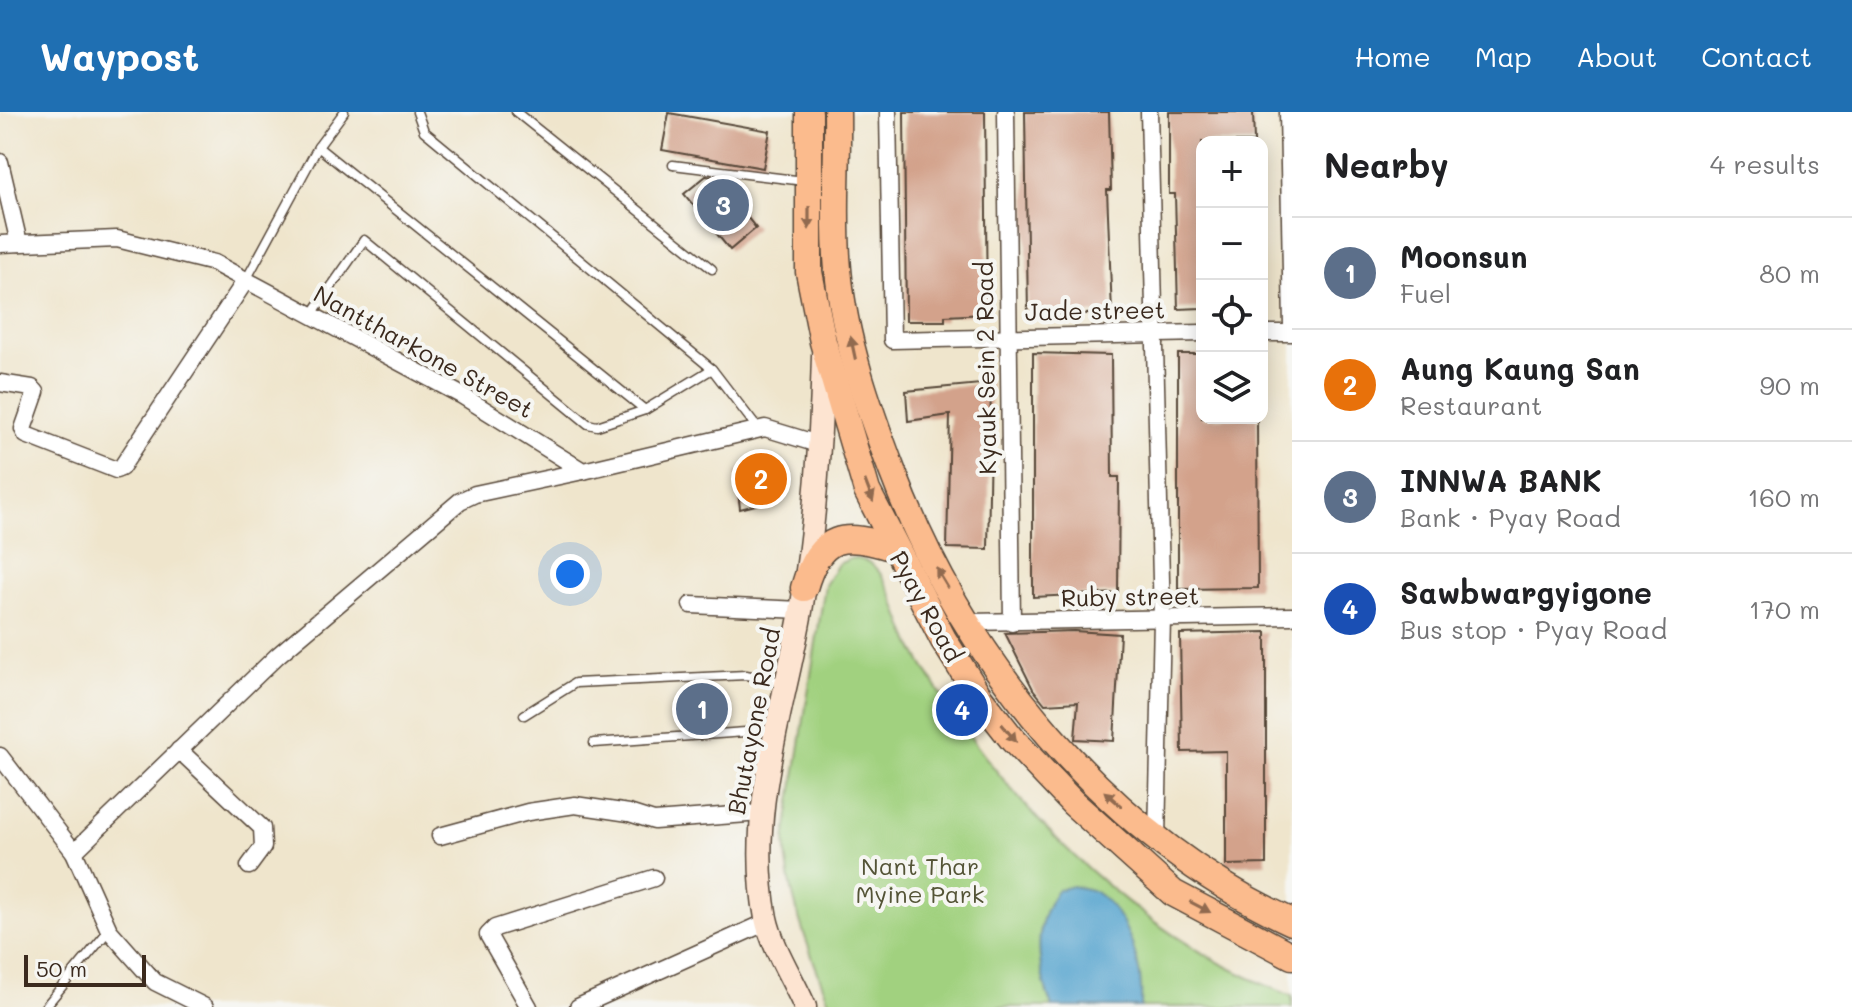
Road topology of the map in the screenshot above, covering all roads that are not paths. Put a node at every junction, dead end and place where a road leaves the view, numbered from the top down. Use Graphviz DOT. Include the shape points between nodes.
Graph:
graph roads {
  1 [pos="344,112"];
  2 [pos="417,112"];
  3 [pos="516,112"];
  4 [pos="809,112"];
  5 [pos="837,112"];
  6 [pos="888,112"];
  7 [pos="1006,112"];
  8 [pos="1149,112"];
  9 [pos="1288,112"];
  10 [pos="318,147"];
  11 [pos="0,162"];
  12 [pos="673,165"];
  13 [pos="809,182"];
  14 [pos="19,243"];
  15 [pos="0,244"];
  16 [pos="712,269"];
  17 [pos="246,280"];
  18 [pos="311,315"];
  19 [pos="1292,330"];
  20 [pos="1268,332"];
  21 [pos="1196,333"];
  22 [pos="1155,334"];
  23 [pos="1008,335"];
  24 [pos="823,342"];
  25 [pos="712,369"];
  26 [pos="0,383"];
  27 [pos="645,410"];
  28 [pos="861,427"];
  29 [pos="758,430"];
  30 [pos="821,441"];
  31 [pos="583,471"];
  32 [pos="905,541"];
  33 [pos="802,599"];
  34 [pos="691,605"];
  35 [pos="1292,616"];
  36 [pos="1162,619"];
  37 [pos="969,622"];
  38 [pos="1012,623"];
  39 [pos="787,682"];
  40 [pos="524,715"];
  41 [pos="775,730"];
  42 [pos="594,743"];
  43 [pos="179,750"];
  44 [pos="0,756"];
  45 [pos="761,813"];
  46 [pos="440,836"];
  47 [pos="1157,838"];
  48 [pos="74,852"];
  49 [pos="249,866"];
  50 [pos="654,878"];
  51 [pos="1291,919"];
  52 [pos="767,922"];
  53 [pos="109,930"];
  54 [pos="1292,956"];
  55 [pos="45,1007"];
  56 [pos="205,1007"];
  57 [pos="529,1007"];
  58 [pos="578,1007"];
  59 [pos="805,1007"];
  1 -- 10 [label="lane"];
  2 -- 25 [label="lane" via="424,131"];
  3 -- 16 [label="lane"];
  4 -- 13 [label="highway, Pyay Road"];
  28 -- 5 [label="highway, Pyay Road, one-way" via="838,269"];
  6 -- 23 [label="street, Jade street" via="892,340"];
  7 -- 23 [label="street, Kyauk Sein 2 Road"];
  8 -- 22 [label="street"];
  9 -- 19 [label="street"];
  10 -- 17 [label="lane"];
  10 -- 27 [label="lane"];
  11 -- 14 [label="street"];
  12 -- 13 [label="lane"];
  13 -- 24 [label="highway, Pyay Road, one-way" via="809,272"];
  14 -- 15 [label="street, Nanttharkone Street"];
  14 -- 17 [label="street, Nanttharkone Street" via="117,239 214,263"];
  17 -- 18 [label="street, Nanttharkone Street"];
  17 -- 26 [label="street" via="121,468 26,435 23,429 36,392"];
  18 -- 27 [label="lane" via="364,240 588,424 597,426"];
  18 -- 31 [label="street, Nanttharkone Street" via="461,395"];
  19 -- 20 [label="street"];
  21 -- 22 [label="street, Jade street"];
  22 -- 23 [label="street, Jade street"];
  22 -- 36 [label="street"];
  23 -- 38 [label="street, Kyauk Sein 2 Road"];
  24 -- 28 [label="highway, Pyay Road"];
  24 -- 30 [label="main road, Bhutayone Road"];
  25 -- 27 [label="lane"];
  25 -- 29 [label="lane"];
  28 -- 30 [label="main road"];
  28 -- 32 [label="highway, Pyay Road" via="867,491"];
  29 -- 30 [label="street"];
  29 -- 31 [label="street"];
  30 -- 33 [label="main road, Bhutayone Road"];
  31 -- 43 [label="street" via="460,501 277,656"];
  32 -- 33 [label="highway" via="850,536 826,545 812,561"];
  37 -- 32 [label="highway, Pyay Road, one-way"];
  32 -- 54 [label="highway, Pyay Road, one-way" via="943,639 980,698 1073,803 1173,893"];
  33 -- 34 [label="street"];
  33 -- 39 [label="main road, Bhutayone Road"];
  35 -- 36 [label="street, Ruby street"];
  36 -- 38 [label="street, Ruby street"];
  36 -- 47 [label="street"];
  37 -- 38 [label="street, Ruby street"];
  47 -- 37 [label="highway, Pyay Road, one-way" via="1090,779 1039,723 992,663"];
  39 -- 40 [label="lane" via="746,675 575,683"];
  39 -- 41 [label="main road, Bhutayone Road"];
  41 -- 42 [label="lane"];
  41 -- 45 [label="main road, Bhutayone Road"];
  43 -- 48 [label="street"];
  43 -- 49 [label="street" via="262,828 263,847"];
  44 -- 48 [label="street"];
  45 -- 46 [label="street" via="654,821 575,805"];
  45 -- 52 [label="main road, Bhutayone Road" via="758,838"];
  47 -- 51 [label="highway, Pyay Road"];
  48 -- 53 [label="street"];
  50 -- 57 [label="street" via="495,928 488,935"];
  52 -- 58 [label="street"];
  52 -- 59 [label="main road, Bhutayone Road"];
  53 -- 55 [label="lane"];
  53 -- 56 [label="street" via="155,982"];
}
